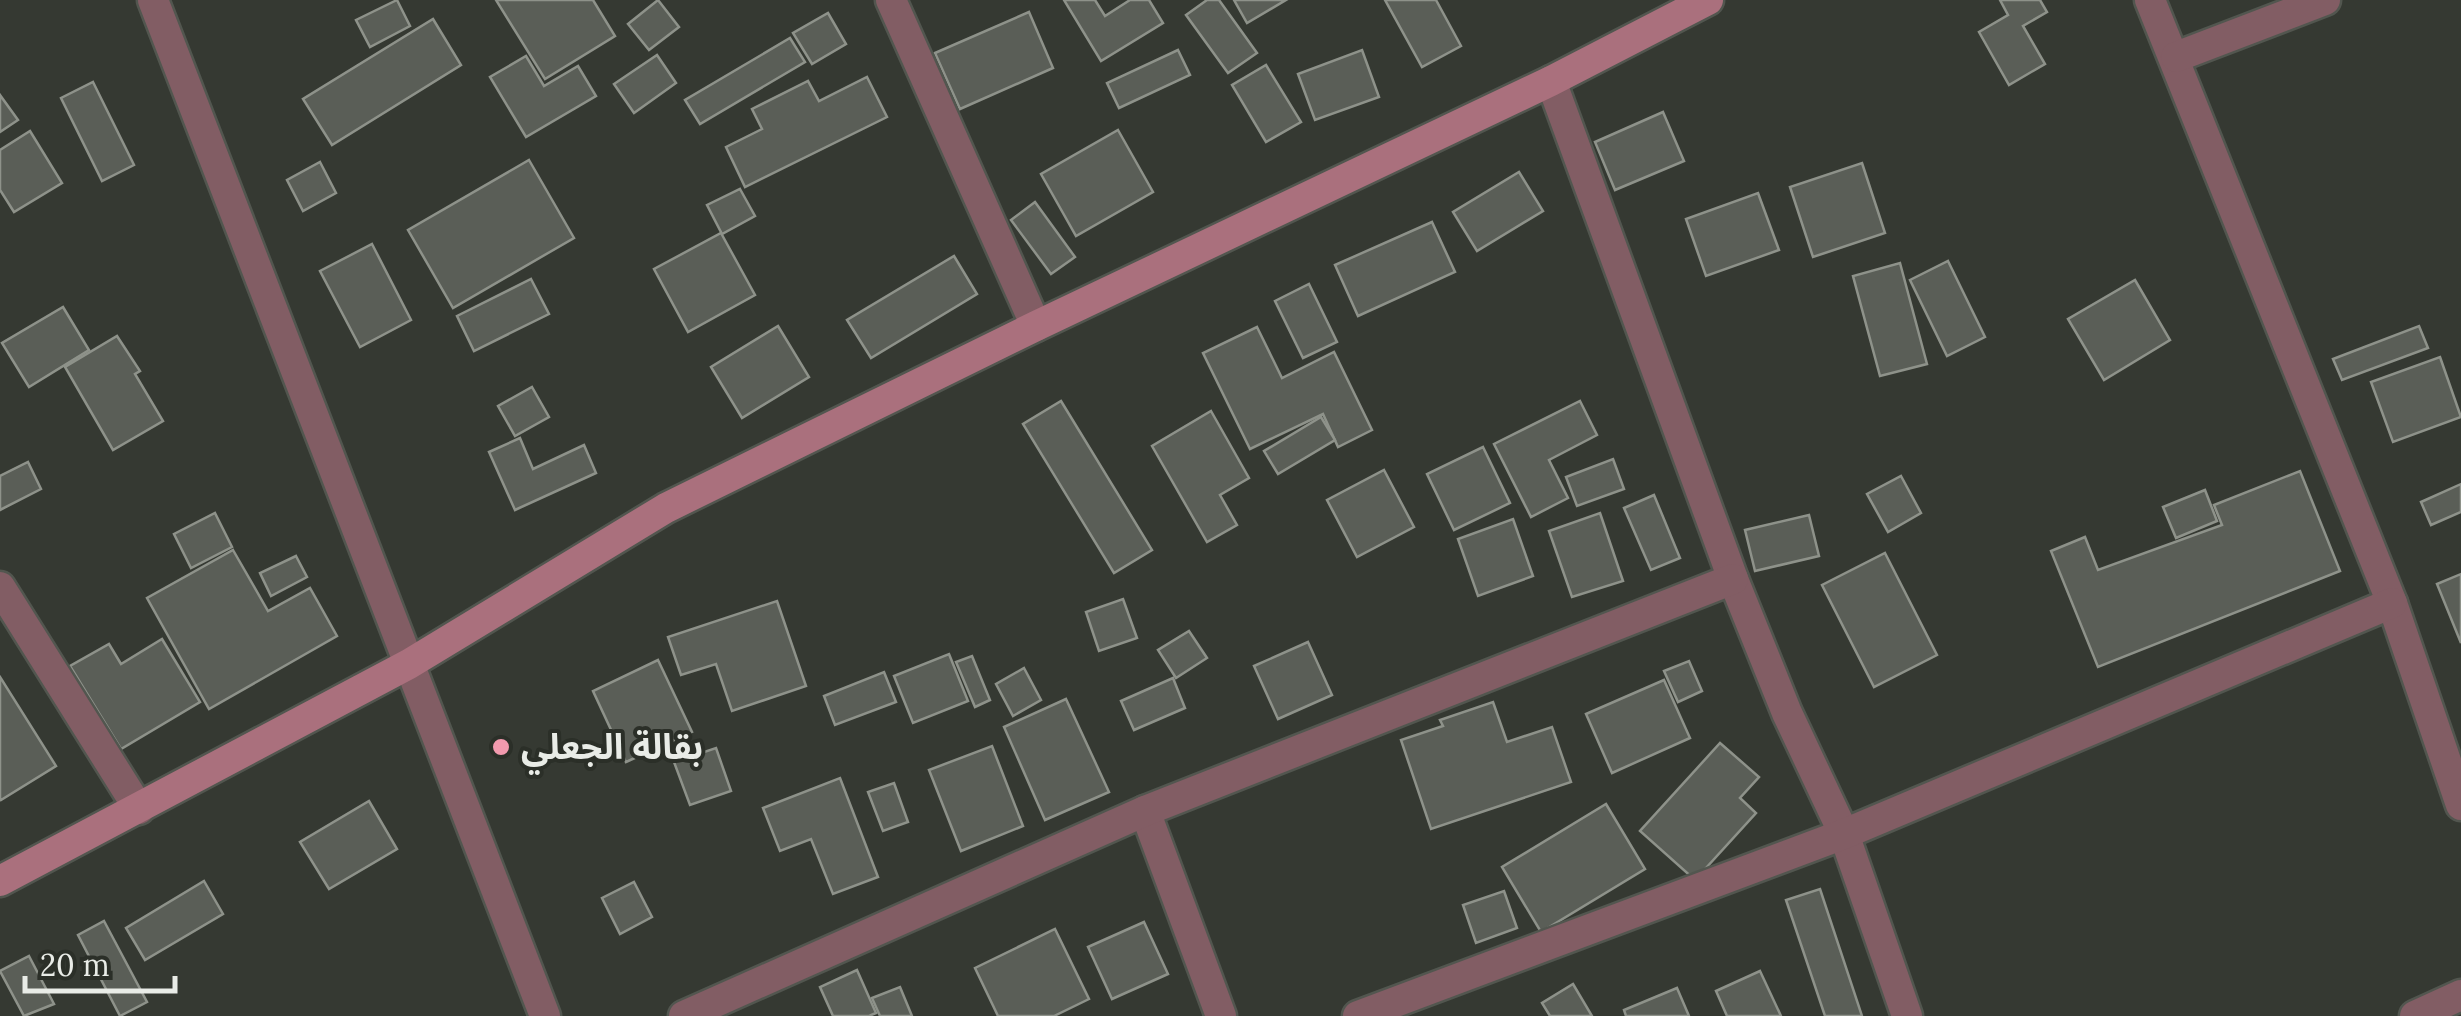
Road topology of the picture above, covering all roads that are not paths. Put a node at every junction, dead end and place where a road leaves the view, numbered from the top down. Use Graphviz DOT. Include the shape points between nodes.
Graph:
graph roads {
  1 [pos="154,0"];
  2 [pos="891,0"];
  3 [pos="1708,0"];
  4 [pos="2150,0"];
  5 [pos="2325,0"];
  6 [pos="2176,58"];
  7 [pos="1550,82"];
  8 [pos="1036,326"];
  9 [pos="1733,579"];
  10 [pos="0,587"];
  11 [pos="2392,603"];
  12 [pos="409,664"];
  13 [pos="2459,792"];
  14 [pos="140,809"];
  15 [pos="1145,811"];
  16 [pos="1844,834"];
  17 [pos="0,881"];
  18 [pos="2461,995"];
  19 [pos="545,1016"];
  20 [pos="684,1016"];
  21 [pos="1220,1016"];
  22 [pos="1358,1016"];
  23 [pos="1907,1016"];
  24 [pos="2416,1016"];
  1 -- 12 [label="street"];
  2 -- 8 [label="street"];
  3 -- 7 [label="street"];
  4 -- 6 [label="street"];
  5 -- 6 [label="street"];
  6 -- 11 [label="street"];
  7 -- 8 [label="street"];
  7 -- 9 [label="street"];
  8 -- 12 [label="street" via="666,508"];
  9 -- 15 [label="street"];
  9 -- 16 [label="street"];
  10 -- 14 [label="street"];
  11 -- 13 [label="street"];
  11 -- 16 [label="street"];
  12 -- 14 [label="street"];
  12 -- 19 [label="street"];
  14 -- 17 [label="street"];
  15 -- 20 [label="street"];
  15 -- 21 [label="street"];
  16 -- 22 [label="street"];
  16 -- 23 [label="street"];
  18 -- 24 [label="street"];
}
